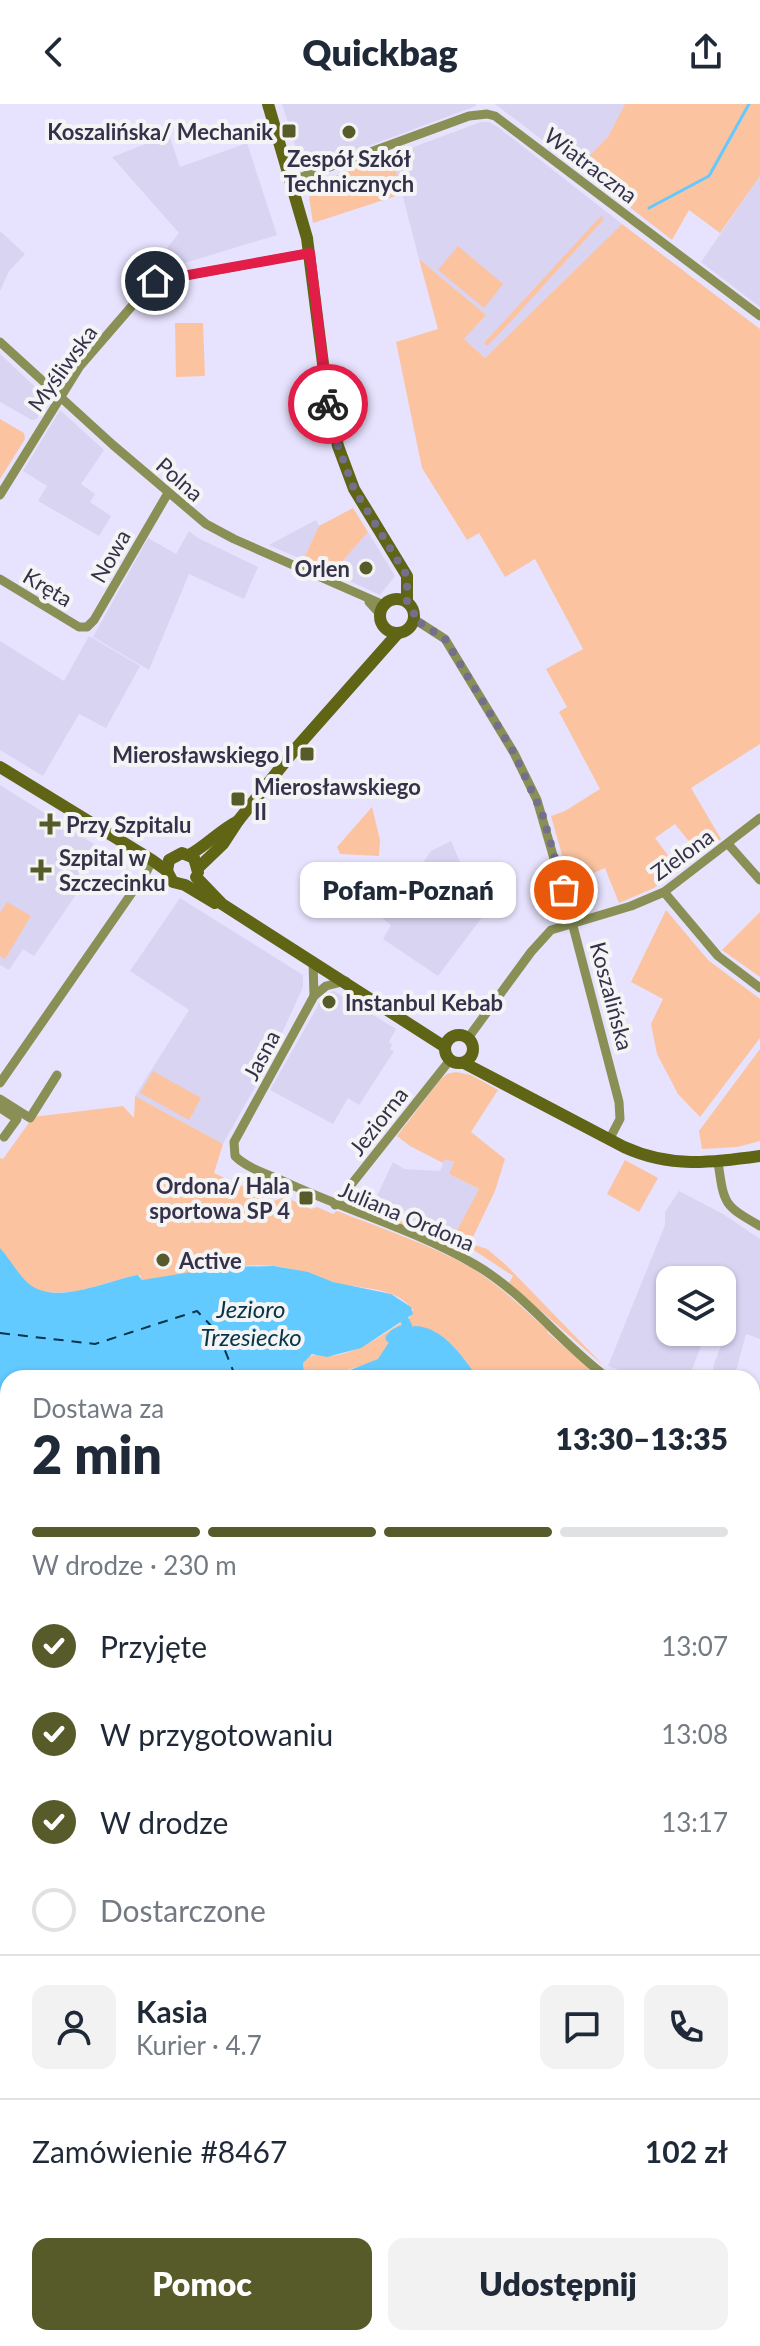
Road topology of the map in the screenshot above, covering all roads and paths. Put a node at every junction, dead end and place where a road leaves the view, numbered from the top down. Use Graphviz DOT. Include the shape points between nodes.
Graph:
graph roads {
  1 [pos="268,104"];
  2 [pos="291,181"];
  3 [pos="310,253"];
  4 [pos="760,316"];
  5 [pos="0,342"];
  6 [pos="60,396"];
  7 [pos="168,493"];
  8 [pos="0,495"];
  9 [pos="0,579"];
  10 [pos="403,601"];
  11 [pos="382,609"];
  12 [pos="414,619"];
  13 [pos="77,626"];
  14 [pos="385,628"];
  15 [pos="398,633"];
  16 [pos="382,650"];
  17 [pos="0,767"];
  18 [pos="760,818"];
  19 [pos="238,821"];
  20 [pos="728,844"];
  21 [pos="189,855"];
  22 [pos="152,860"];
  23 [pos="168,866"];
  24 [pos="197,873"];
  25 [pos="760,880"];
  26 [pos="185,885"];
  27 [pos="664,892"];
  28 [pos="222,904"];
  29 [pos="573,924"];
  30 [pos="313,961"];
  31 [pos="346,981"];
  32 [pos="760,988"];
  33 [pos="314,996"];
  34 [pos="468,1038"];
  35 [pos="448,1042"];
  36 [pos="450,1060"];
  37 [pos="468,1060"];
  38 [pos="57,1075"];
  39 [pos="0,1083"];
  40 [pos="0,1099"];
  41 [pos="0,1108"];
  42 [pos="240,1132"];
  43 [pos="4,1137"];
  44 [pos="609,1140"];
  45 [pos="760,1156"];
  46 [pos="718,1162"];
  47 [pos="335,1205"];
  48 [pos="760,1226"];
  49 [pos="599,1370"];
  1 -- 2 [label="street"];
  2 -- 3 [label="street"];
  2 -- 4 [label="street, Wiatraczna" via="469,116 495,116"];
  3 -- 6 [label="street, Myśliwska" via="151,284"];
  3 -- 10 [label="street" via="338,446 354,489 407,580"];
  5 -- 6 [label="street, Polna"];
  6 -- 7 [label="street, Polna"];
  6 -- 8 [label="street, Myśliwska"];
  7 -- 11 [label="street, Polna" via="221,532"];
  7 -- 13 [label="street, Nowa" via="91,625"];
  9 -- 13 [label="street, Kręta"];
  10 -- 11 [label="street"];
  10 -- 12 [label="street"];
  11 -- 14 [label="street"];
  12 -- 15 [label="street"];
  12 -- 29 [label="street, Koszalińska" via="445,639 522,768 547,830"];
  14 -- 15 [label="street"];
  14 -- 16 [label="street"];
  15 -- 16 [label="street"];
  16 -- 19 [label="street"];
  17 -- 22 [label="street"];
  18 -- 20 [label="street, Zielona"];
  19 -- 21 [label="street"];
  19 -- 24 [label="street"];
  20 -- 25 [label="street"];
  20 -- 27 [label="street, Zielona"];
  21 -- 23 [label="street" via="182,853"];
  21 -- 24 [label="street"];
  22 -- 23 [label="street"];
  22 -- 39 [label="street"];
  23 -- 26 [label="street" via="173,882"];
  24 -- 26 [label="street"];
  24 -- 28 [label="street"];
  26 -- 28 [label="street"];
  27 -- 29 [label="street, Zielona"];
  27 -- 32 [label="street" via="718,956"];
  28 -- 30 [label="street"];
  29 -- 34 [label="street" via="545,935"];
  29 -- 44 [label="street, Koszalińska" via="621,1111"];
  30 -- 31 [label="street"];
  30 -- 33 [label="street"];
  31 -- 33 [label="street"];
  31 -- 35 [label="street"];
  33 -- 42 [label="street, Jasna"];
  34 -- 35 [label="street" via="459,1035"];
  34 -- 37 [label="street" via="474,1046"];
  35 -- 36 [label="street"];
  36 -- 37 [label="street"];
  36 -- 47 [label="street, Jeziorna"];
  37 -- 44 [label="street" via="491,1079"];
  38 -- 40 [label="street" via="30,1118"];
  41 -- 43 [label="street" via="17,1119"];
  42 -- 47 [label="street, Juliana Ordona" via="233,1148 239,1160"];
  44 -- 46 [label="street" via="636,1153 680,1163"];
  45 -- 46 [label="street"];
  46 -- 48 [label="street" via="726,1204"];
  47 -- 49 [label="street, Juliana Ordona" via="475,1264"];
}
